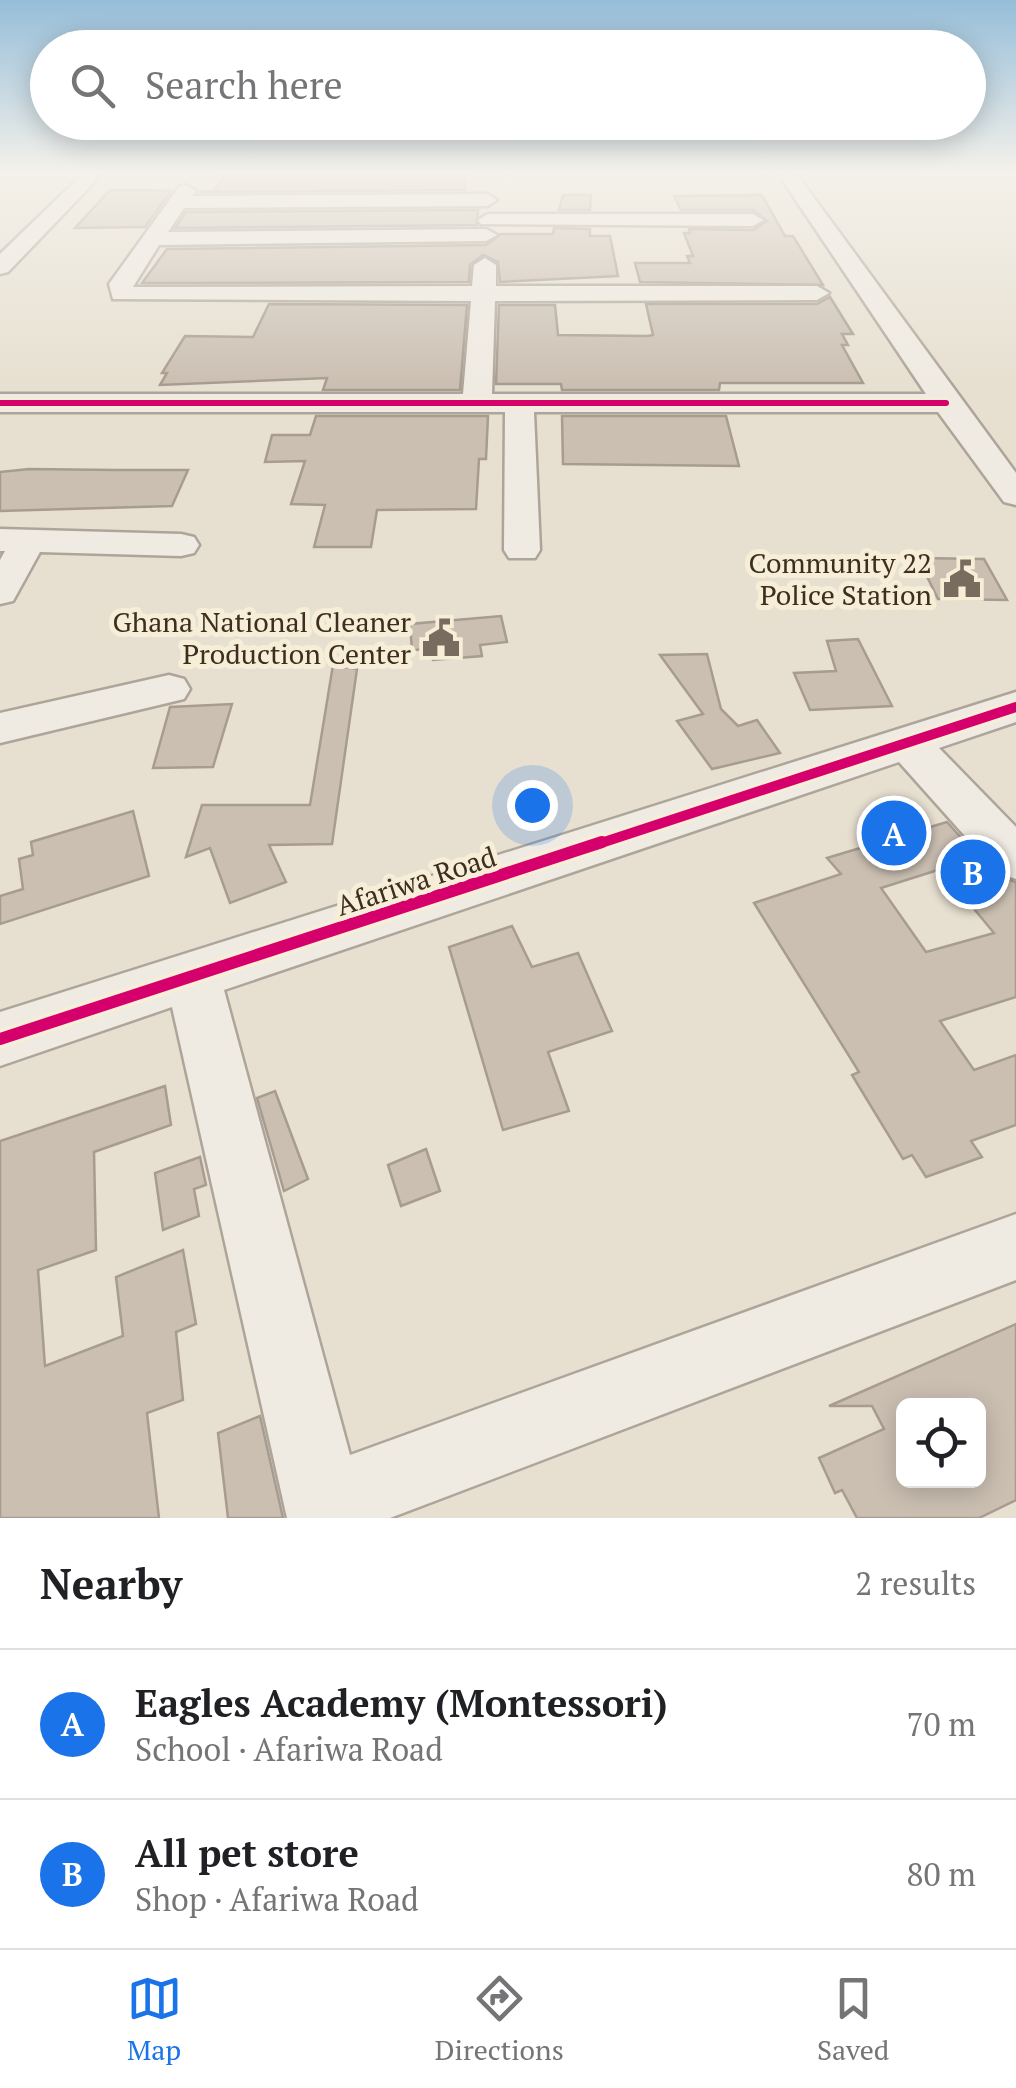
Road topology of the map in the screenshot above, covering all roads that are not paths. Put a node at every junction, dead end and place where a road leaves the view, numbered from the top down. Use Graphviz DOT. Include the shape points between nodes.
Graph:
graph roads {
  1 [pos="23,243"];
  2 [pos="150,243"];
  3 [pos="486,243"];
  4 [pos="835,243"];
  5 [pos="0,266"];
  6 [pos="816,293"];
  7 [pos="484,296"];
  8 [pos="477,402"];
  9 [pos="519,402"];
  10 [pos="946,402"];
  11 [pos="0,403"];
  12 [pos="1016,495"];
  13 [pos="14,540"];
  14 [pos="181,544"];
  15 [pos="522,550"];
  16 [pos="0,593"];
  17 [pos="169,689"];
  18 [pos="1016,706"];
  19 [pos="0,728"];
  20 [pos="908,743"];
  21 [pos="1016,859"];
  22 [pos="192,974"];
  23 [pos="0,1039"];
  24 [pos="1016,1246"];
  25 [pos="325,1511"];
  1 -- 5 [label="street"];
  2 -- 7 [label="street" via="121,284 122,294"];
  3 -- 7 [label="street"];
  4 -- 10 [label="street"];
  6 -- 7 [label="street"];
  7 -- 8 [label="street"];
  8 -- 9 [label="street"];
  8 -- 11 [label="street"];
  9 -- 10 [label="street"];
  9 -- 15 [label="street"];
  10 -- 12 [label="street"];
  13 -- 14 [label="street"];
  13 -- 16 [label="street"];
  17 -- 19 [label="street"];
  18 -- 20 [label="street, Afariwa Road"];
  20 -- 21 [label="street"];
  20 -- 22 [label="street, Afariwa Road"];
  22 -- 23 [label="street, Afariwa Road"];
  22 -- 25 [label="street"];
  24 -- 25 [label="street"];
}
